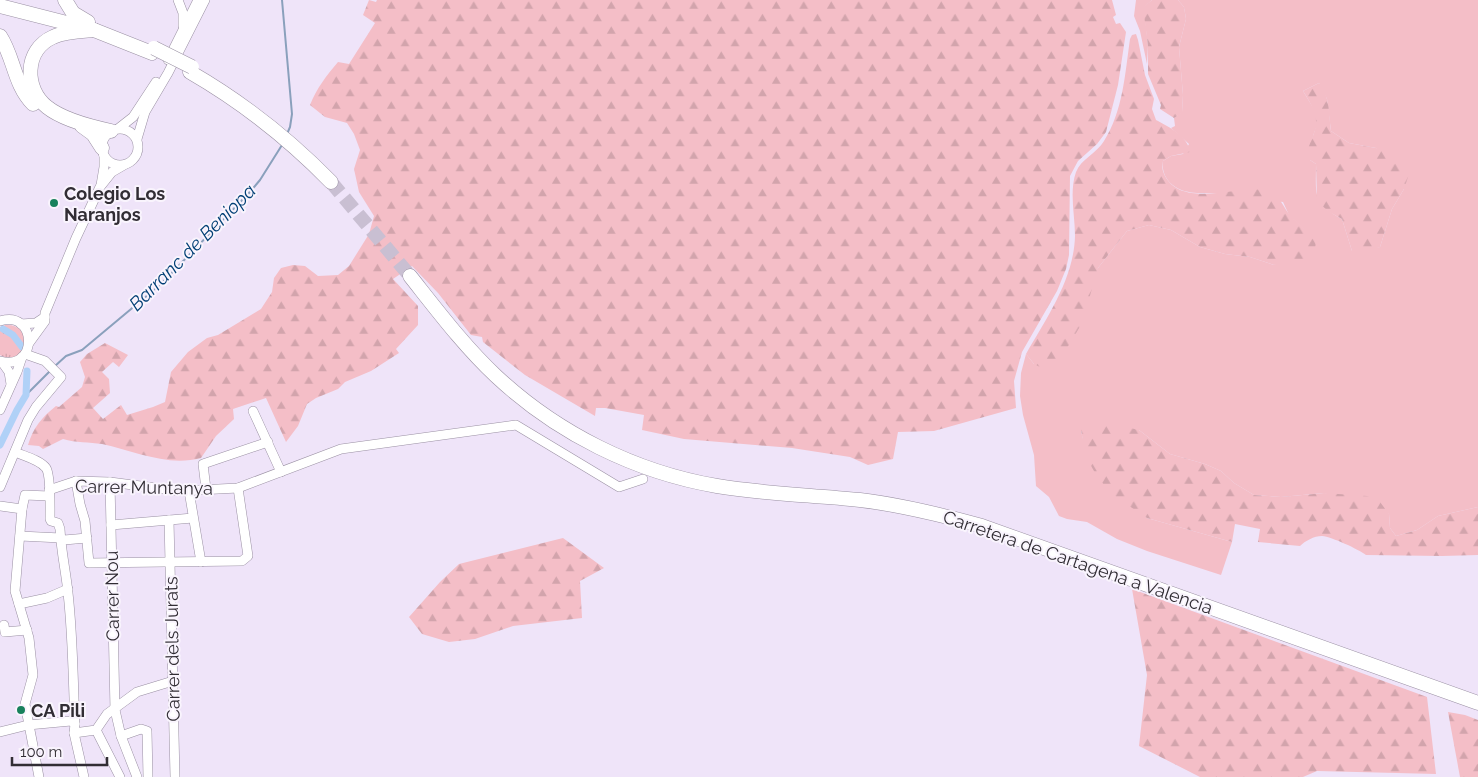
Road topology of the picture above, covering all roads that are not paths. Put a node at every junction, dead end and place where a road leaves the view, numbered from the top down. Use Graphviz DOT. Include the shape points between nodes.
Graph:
graph roads {
  1 [pos="14,0"];
  2 [pos="65,0"];
  3 [pos="178,0"];
  4 [pos="206,0"];
  5 [pos="197,1"];
  6 [pos="0,6"];
  7 [pos="82,19"];
  8 [pos="94,30"];
  9 [pos="182,32"];
  10 [pos="0,36"];
  11 [pos="153,50"];
  12 [pos="149,105"];
  13 [pos="115,130"];
  14 [pos="137,139"];
  15 [pos="103,151"];
  16 [pos="124,164"];
  17 [pos="330,182"];
  18 [pos="100,188"];
  19 [pos="410,276"];
  20 [pos="45,317"];
  21 [pos="0,321"];
  22 [pos="21,324"];
  23 [pos="29,343"];
  24 [pos="23,356"];
  25 [pos="1,361"];
  26 [pos="11,384"];
  27 [pos="0,410"];
  28 [pos="253,411"];
  29 [pos="268,442"];
  30 [pos="15,452"];
  31 [pos="280,472"];
  32 [pos="643,479"];
  33 [pos="76,481"];
  34 [pos="110,482"];
  35 [pos="0,486"];
  36 [pos="238,488"];
  37 [pos="206,489"];
  38 [pos="189,491"];
  39 [pos="49,493"];
  40 [pos="0,506"];
  41 [pos="22,509"];
  42 [pos="193,518"];
  43 [pos="169,520"];
  44 [pos="111,525"];
  45 [pos="20,536"];
  46 [pos="60,538"];
  47 [pos="87,538"];
  48 [pos="170,562"];
  49 [pos="201,562"];
  50 [pos="112,563"];
  51 [pos="68,589"];
  52 [pos="19,604"];
  53 [pos="4,625"];
  54 [pos="27,630"];
  55 [pos="173,681"];
  56 [pos="1478,703"];
  57 [pos="115,710"];
  58 [pos="28,725"];
  59 [pos="74,728"];
  60 [pos="96,730"];
  61 [pos="0,732"];
  62 [pos="121,736"];
  63 [pos="39,777"];
  64 [pos="84,777"];
  65 [pos="120,777"];
  66 [pos="137,777"];
  67 [pos="148,777"];
  68 [pos="175,777"];
  1 -- 7 [label="highway"];
  2 -- 7 [label="highway" via="70,10"];
  3 -- 5 [label="street" via="186,4"];
  3 -- 9 [label="street" via="184,13"];
  4 -- 12 [label="street"];
  5 -- 9 [label="street"];
  5 -- 12 [label="street" via="196,10"];
  6 -- 8 [label="highway"];
  7 -- 11 [label="highway"];
  8 -- 11 [label="highway"];
  8 -- 13 [label="highway" via="60,34 44,42 33,57 30,81 35,94 53,111 92,127"];
  9 -- 13 [label="street" via="144,101 133,117"];
  10 -- 15 [label="highway" via="27,98 40,109 86,129"];
  11 -- 17 [label="highway" via="191,69 292,138 296,148"];
  12 -- 14 [label="street"];
  13 -- 14 [label="street" via="130,131"];
  13 -- 15 [label="street" via="104,138"];
  14 -- 16 [label="street" via="137,155"];
  15 -- 16 [label="street" via="112,163"];
  15 -- 18 [label="street"];
  16 -- 18 [label="street" via="112,172"];
  18 -- 20 [label="street"];
  19 -- 56 [label="highway, Carretera de Cartagena a Valencia" via="473,353 517,395 576,435 640,465 718,486 860,500 938,514 982,526"];
  20 -- 22 [label="street" via="36,323"];
  20 -- 23 [label="street"];
  21 -- 22 [label="street"];
  22 -- 23 [label="street" via="26,329"];
  23 -- 24 [label="street"];
  24 -- 25 [label="street" via="13,362"];
  24 -- 26 [label="street"];
  24 -- 30 [label="street" via="45,361 61,377 28,420"];
  25 -- 26 [label="street"];
  26 -- 27 [label="street"];
  28 -- 29 [label="street"];
  29 -- 31 [label="street"];
  29 -- 37 [label="street" via="203,464"];
  30 -- 35 [label="street"];
  30 -- 39 [label="street" via="46,468"];
  31 -- 32 [label="street, Carrer Muntanya" via="341,449 516,425 619,487"];
  31 -- 36 [label="street, Carrer Muntanya"];
  33 -- 34 [label="street, Carrer Muntanya"];
  33 -- 39 [label="street, Carrer Muntanya"];
  33 -- 47 [label="street"];
  34 -- 38 [label="street, Carrer Muntanya"];
  34 -- 44 [label="street, Carrer Nou"];
  36 -- 37 [label="street, Carrer Muntanya"];
  36 -- 49 [label="street" via="248,556 242,561"];
  37 -- 38 [label="street, Carrer Muntanya"];
  38 -- 42 [label="street"];
  39 -- 41 [label="street, Carrer Muntanya" via="25,495"];
  39 -- 46 [label="street" via="50,519 59,525"];
  40 -- 41 [label="street"];
  41 -- 45 [label="street"];
  42 -- 43 [label="street"];
  42 -- 49 [label="street"];
  43 -- 44 [label="street"];
  43 -- 48 [label="street, Carrer dels Jurats"];
  44 -- 50 [label="street, Carrer Nou"];
  45 -- 46 [label="street"];
  45 -- 52 [label="street" via="15,582"];
  46 -- 47 [label="street"];
  46 -- 51 [label="street"];
  47 -- 50 [label="street" via="89,563"];
  48 -- 49 [label="street"];
  48 -- 50 [label="street"];
  48 -- 55 [label="street, Carrer dels Jurats"];
  50 -- 57 [label="street, Carrer Nou"];
  51 -- 52 [label="street"];
  51 -- 59 [label="street"];
  52 -- 54 [label="street"];
  53 -- 54 [label="street" via="5,632"];
  54 -- 58 [label="street" via="33,676 25,704"];
  55 -- 57 [label="street" via="137,692"];
  55 -- 68 [label="street, Carrer dels Jurats"];
  57 -- 60 [label="street" via="102,719"];
  57 -- 62 [label="street, Carrer Nou"];
  58 -- 59 [label="street" via="70,722"];
  58 -- 61 [label="street"];
  58 -- 63 [label="street"];
  59 -- 60 [label="street"];
  59 -- 64 [label="street"];
  60 -- 65 [label="street"];
  62 -- 66 [label="street, Carrer Nou"];
  62 -- 67 [label="street" via="147,731"];
}
